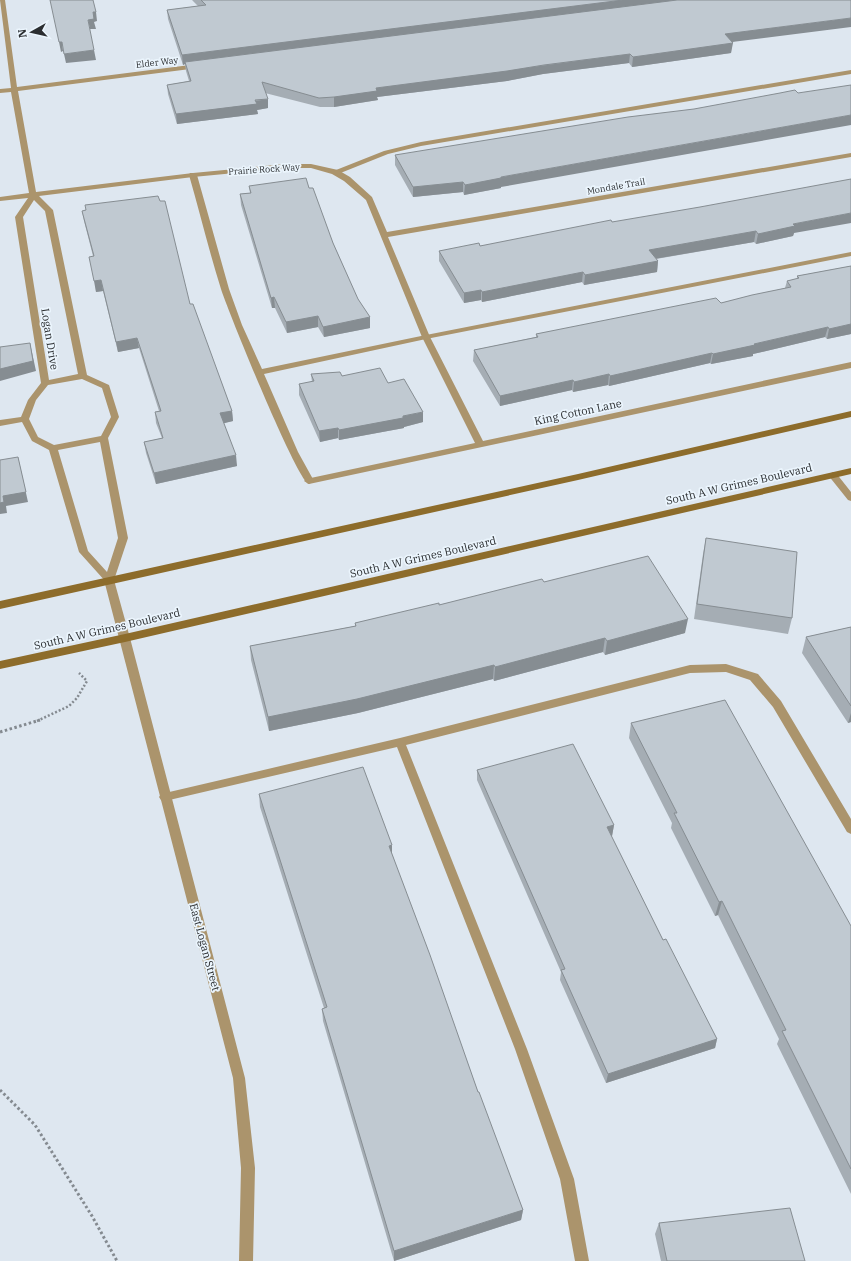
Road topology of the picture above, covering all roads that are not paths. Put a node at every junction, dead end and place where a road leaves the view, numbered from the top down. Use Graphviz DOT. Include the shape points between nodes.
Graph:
graph roads {
  1 [pos="2,0"];
  2 [pos="205,65"];
  3 [pos="851,72"];
  4 [pos="14,89"];
  5 [pos="0,91"];
  6 [pos="851,155"];
  7 [pos="335,172"];
  8 [pos="193,175"];
  9 [pos="33,195"];
  10 [pos="0,199"];
  11 [pos="384,235"];
  12 [pos="851,254"];
  13 [pos="426,337"];
  14 [pos="851,365"];
  15 [pos="259,372"];
  16 [pos="83,376"];
  17 [pos="45,383"];
  18 [pos="851,414"];
  19 [pos="25,419"];
  20 [pos="0,423"];
  21 [pos="104,438"];
  22 [pos="481,445"];
  23 [pos="53,448"];
  24 [pos="851,471"];
  25 [pos="833,475"];
  26 [pos="851,498"];
  27 [pos="108,580"];
  28 [pos="0,605"];
  29 [pos="125,638"];
  30 [pos="0,665"];
  31 [pos="400,742"];
  32 [pos="165,797"];
  33 [pos="851,829"];
  34 [pos="246,1261"];
  35 [pos="582,1261"];
  1 -- 4 [label="street"];
  2 -- 4 [label="street, Elder Way"];
  3 -- 7 [label="street" via="421,144 386,152"];
  4 -- 5 [label="street, Elder Way"];
  4 -- 9 [label="street"];
  6 -- 11 [label="street, Mondale Trail"];
  7 -- 8 [label="street, Prairie Rock Way" via="300,165"];
  7 -- 11 [label="street, Prairie Rock Way" via="348,178 369,199"];
  8 -- 9 [label="street, Prairie Rock Way"];
  8 -- 15 [label="street" via="225,289"];
  9 -- 10 [label="street, Prairie Rock Way"];
  9 -- 16 [label="street" via="49,210"];
  9 -- 17 [label="street, Logan Drive" via="19,217"];
  11 -- 13 [label="street, Prairie Rock Way"];
  12 -- 13 [label="street"];
  13 -- 15 [label="street"];
  13 -- 22 [label="street, Prairie Rock Way"];
  14 -- 22 [label="street, King Cotton Lane"];
  15 -- 22 [label="street, King Cotton Lane" via="309,482"];
  16 -- 17 [label="street"];
  16 -- 21 [label="street" via="106,387 115,417"];
  17 -- 19 [label="street, Logan Drive" via="32,400"];
  18 -- 27 [label="main road"];
  19 -- 20 [label="street"];
  19 -- 23 [label="street" via="35,439"];
  21 -- 23 [label="street"];
  21 -- 27 [label="street" via="123,538"];
  23 -- 27 [label="street" via="84,552"];
  24 -- 25 [label="main road, South A W Grimes Boulevard"];
  25 -- 26 [label="street"];
  25 -- 29 [label="main road, South A W Grimes Boulevard"];
  27 -- 28 [label="main road"];
  27 -- 29 [label="street"];
  29 -- 30 [label="main road, South A W Grimes Boulevard"];
  29 -- 32 [label="street, East Logan Street"];
  31 -- 32 [label="street"];
  31 -- 33 [label="street" via="690,669 726,668 754,677 777,704"];
  31 -- 35 [label="street" via="521,1049 566,1179"];
  32 -- 34 [label="street, East Logan Street" via="239,1078 248,1168"];
}
